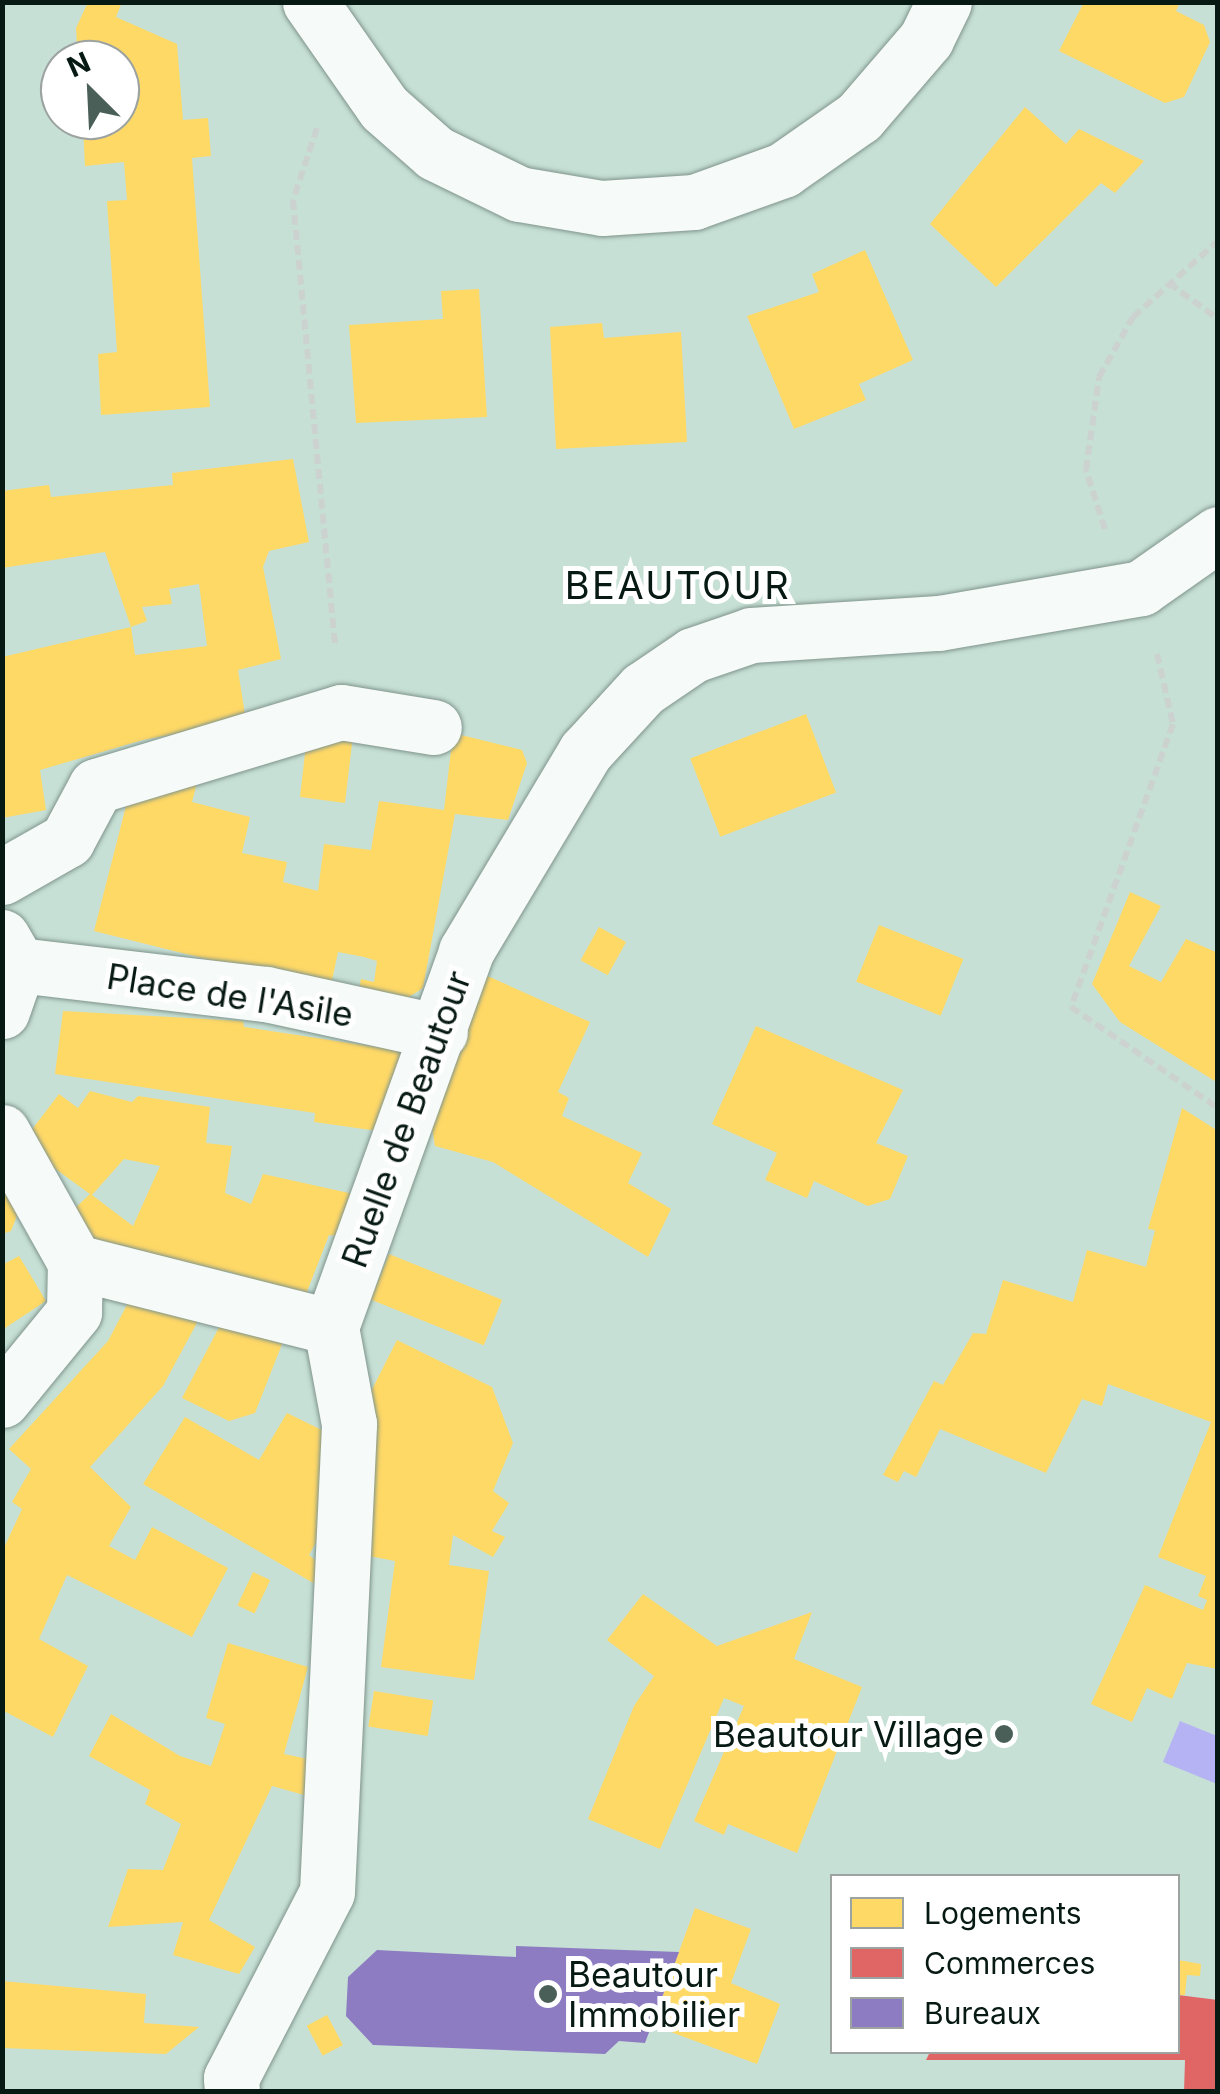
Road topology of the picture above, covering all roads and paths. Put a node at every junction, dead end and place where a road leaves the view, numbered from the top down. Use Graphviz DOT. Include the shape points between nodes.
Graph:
graph roads {
  1 [pos="310,2"];
  2 [pos="944,2"];
  3 [pos="343,51"];
  4 [pos="1218,241"];
  5 [pos="1169,283"];
  6 [pos="1218,319"];
  7 [pos="1218,534"];
  8 [pos="1141,588"];
  9 [pos="342,712"];
  10 [pos="434,727"];
  11 [pos="2,876"];
  12 [pos="8,971"];
  13 [pos="440,1032"];
  14 [pos="1218,1108"];
  15 [pos="2,1132"];
  16 [pos="75,1262"];
  17 [pos="331,1327"];
  18 [pos="2,1400"];
  19 [pos="232,2092"];
  1 -- 3 [label="street"];
  2 -- 3 [label="street" via="926,38 859,118 783,170 694,202 602,208 519,194 434,153 384,108"];
  3 -- 9 [label="path" via="293,200"];
  4 -- 5 [label="path"];
  5 -- 6 [label="path"];
  5 -- 8 [label="path" via="1133,316 1099,376 1089,430 1086,470 1097,513"];
  7 -- 8 [label="street, Ruelle de Beautour"];
  8 -- 13 [label="street, Ruelle de Beautour" via="939,622 751,635 693,655 643,690 585,752 466,951"];
  8 -- 14 [label="path" via="1173,724 1071,1007"];
  9 -- 10 [label="street"];
  9 -- 11 [label="street" via="96,786 67,840"];
  12 -- 13 [label="street, Place de l'Asile" via="266,994"];
  13 -- 17 [label="street, Ruelle de Beautour"];
  15 -- 16 [label="street"];
  16 -- 17 [label="street"];
  16 -- 18 [label="street" via="74,1312"];
  17 -- 19 [label="street" via="349,1424 327,1892 231,2078"];
}
